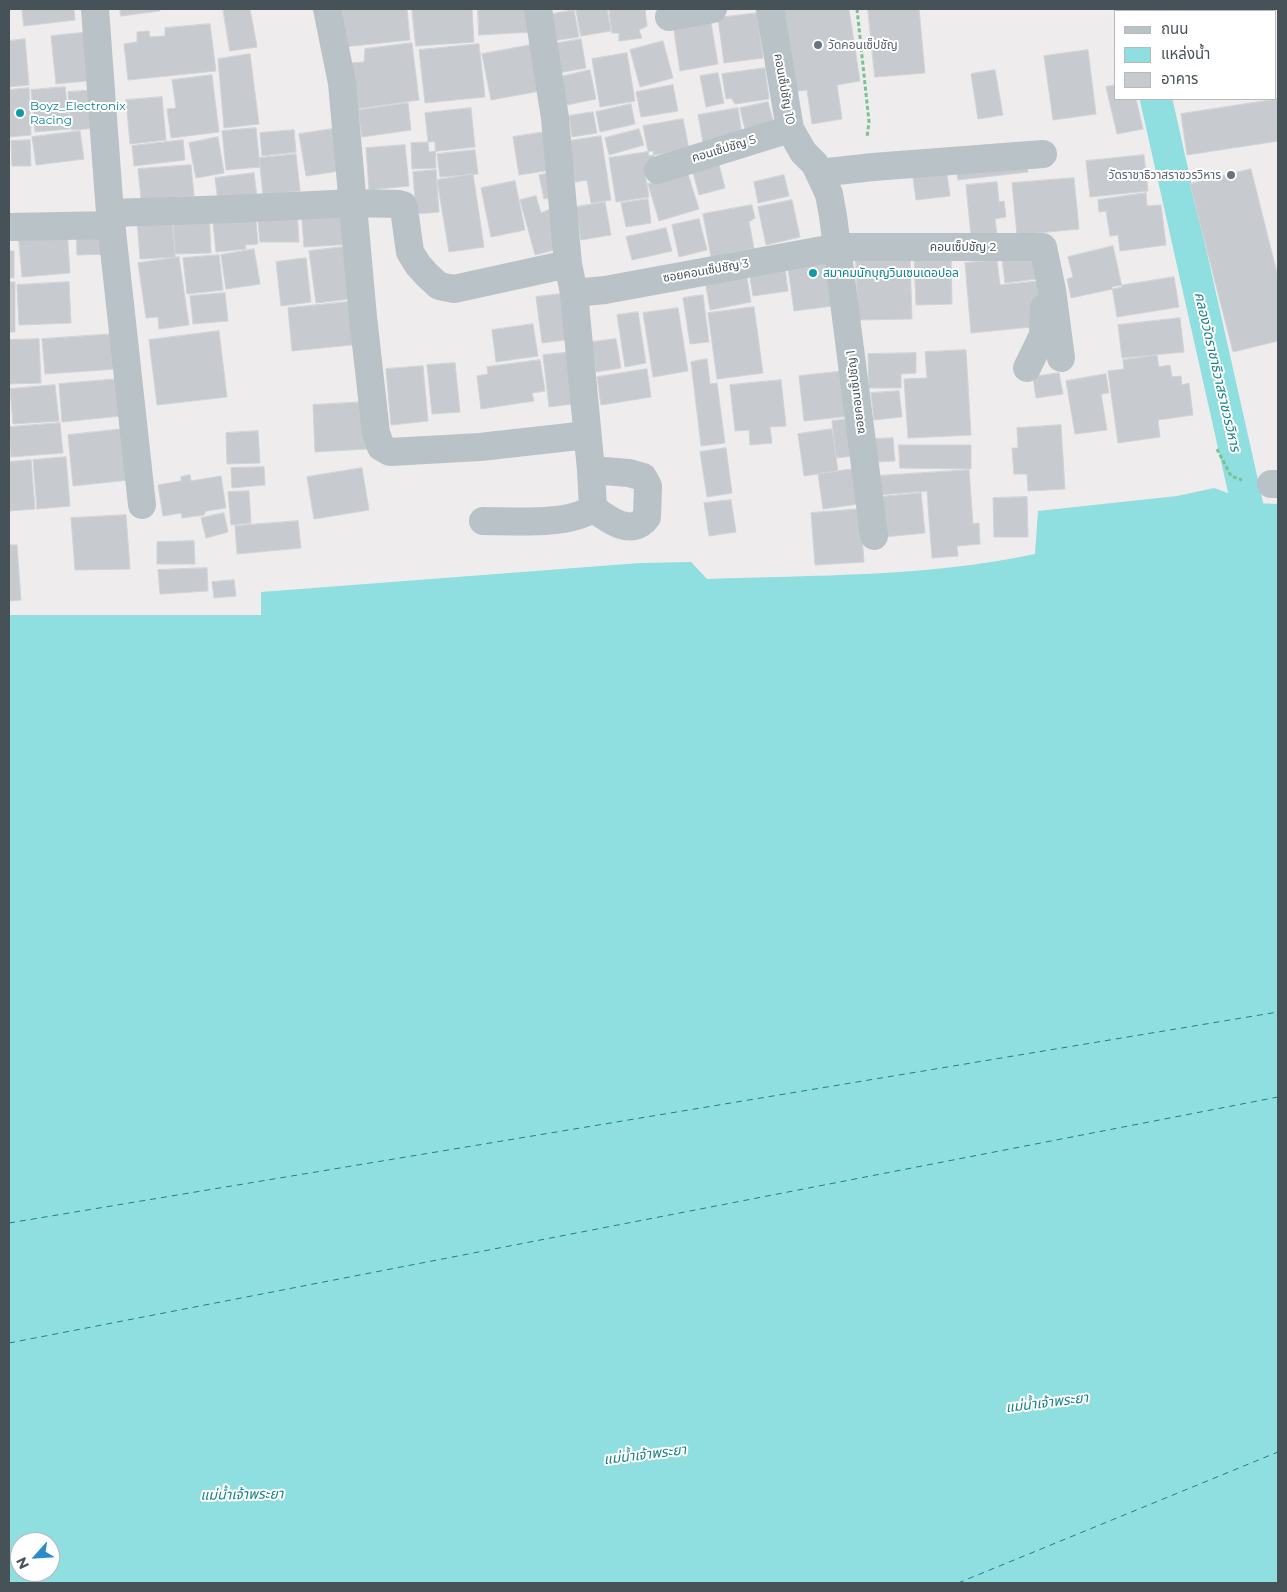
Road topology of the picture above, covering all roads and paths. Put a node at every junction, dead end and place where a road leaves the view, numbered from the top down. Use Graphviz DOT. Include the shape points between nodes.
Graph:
graph roads {
  1 [pos="95,9"];
  2 [pos="327,9"];
  3 [pos="538,9"];
  4 [pos="713,9"];
  5 [pos="770,9"];
  6 [pos="857,9"];
  7 [pos="669,17"];
  8 [pos="790,129"];
  9 [pos="867,139"];
  10 [pos="1043,154"];
  11 [pos="658,170"];
  12 [pos="819,173"];
  13 [pos="353,203"];
  14 [pos="111,219"];
  15 [pos="9,227"];
  16 [pos="838,247"];
  17 [pos="568,264"];
  18 [pos="1052,290"];
  19 [pos="574,293"];
  20 [pos="1061,358"];
  21 [pos="1028,368"];
  22 [pos="587,435"];
  23 [pos="1217,449"];
  24 [pos="591,470"];
  25 [pos="1275,484"];
  26 [pos="142,505"];
  27 [pos="593,508"];
  28 [pos="482,521"];
  29 [pos="874,536"];
  1 -- 14 [label="street"];
  2 -- 13 [label="street" via="342,83"];
  3 -- 17 [label="street" via="555,118"];
  4 -- 7 [label="street"];
  5 -- 8 [label="street, คอนเซ็ปชัญ 10"];
  6 -- 9 [label="path"];
  8 -- 11 [label="street, คอนเซ็ปชัญ 5"];
  8 -- 12 [label="street, คอนเซ็ปชัญ 10"];
  10 -- 12 [label="street"];
  12 -- 16 [label="street, คอนเซ็ปชัญ 10" via="829,194"];
  13 -- 14 [label="street"];
  13 -- 17 [label="street" via="402,205 410,252 426,276 439,286 454,289"];
  13 -- 22 [label="street" via="376,433 381,447 390,452 480,447"];
  14 -- 15 [label="street"];
  14 -- 26 [label="street"];
  16 -- 18 [label="street, คอนเซ็ปชัญ 2" via="1043,247"];
  16 -- 19 [label="street, ซอยคอนเซ็ปชัญ 3"];
  16 -- 29 [label="street, ซอยคอนเซ็ปชัญ 1"];
  17 -- 19 [label="street"];
  18 -- 20 [label="street, คอนเซ็ปชัญ 2"];
  18 -- 21 [label="street" via="1043,312 1043,335"];
  19 -- 22 [label="street"];
  22 -- 24 [label="street"];
  23 -- 25 [label="path" via="1231,476 1248,483"];
  24 -- 27 [label="street"];
  24 -- 27 [label="street" via="629,473 643,477 648,486 647,517 638,525 613,523"];
  27 -- 28 [label="street" via="566,520"];
}
